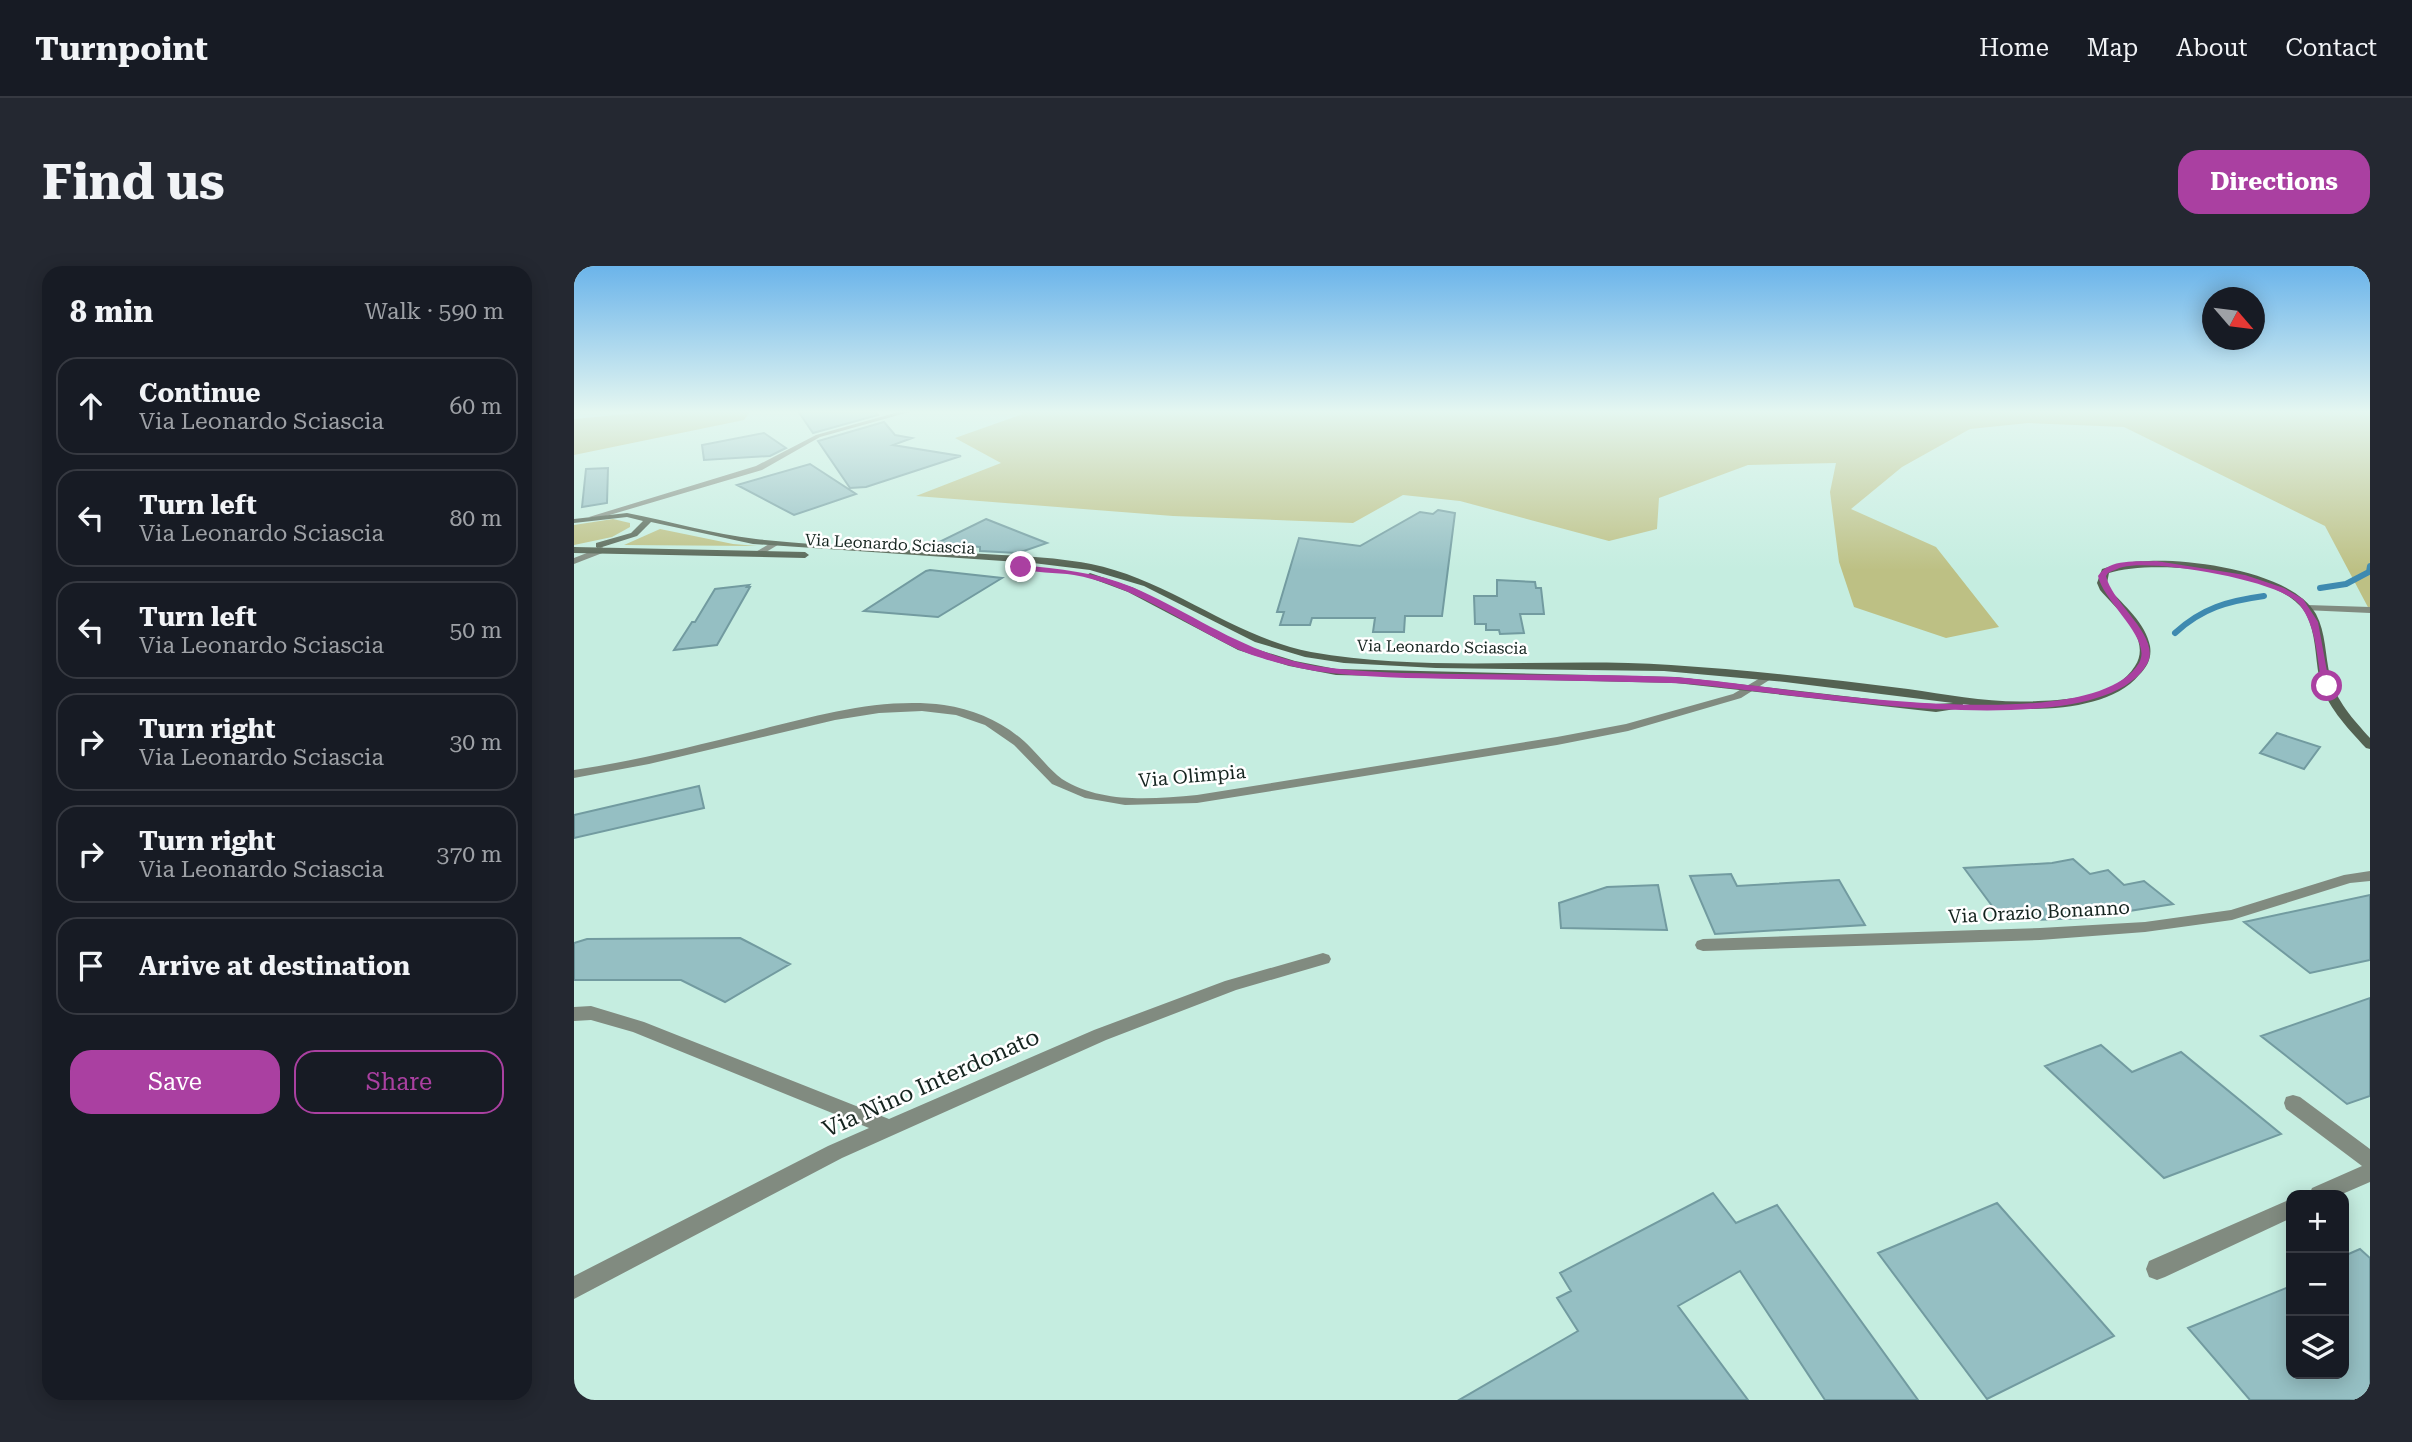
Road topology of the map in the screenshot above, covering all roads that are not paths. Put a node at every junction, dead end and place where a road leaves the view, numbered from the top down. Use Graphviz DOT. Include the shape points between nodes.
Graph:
graph roads {
  1 [pos="770,464"];
  2 [pos="656,498"];
  3 [pos="593,517"];
  4 [pos="644,518"];
  5 [pos="574,521"];
  6 [pos="777,543"];
  7 [pos="576,550"];
  8 [pos="607,551"];
  9 [pos="758,553"];
  10 [pos="574,561"];
  11 [pos="2307,608"];
  12 [pos="2370,610"];
  13 [pos="1472,670"];
  14 [pos="1564,671"];
  15 [pos="1767,677"];
  16 [pos="1754,687"];
  17 [pos="1984,705"];
  18 [pos="2370,745"];
  19 [pos="574,774"];
  20 [pos="2370,876"];
  21 [pos="1703,944"];
  22 [pos="1323,959"];
  23 [pos="574,1014"];
  24 [pos="2293,1103"];
  25 [pos="890,1128"];
  26 [pos="2370,1160"];
  27 [pos="2370,1172"];
  28 [pos="2330,1190"];
  29 [pos="2286,1210"];
  30 [pos="2157,1269"];
  31 [pos="574,1288"];
  1 -- 2 [label="street"];
  2 -- 3 [label="street"];
  2 -- 4 [label="street" via="644,508"];
  3 -- 4 [label="street, Via Leonardo Sciascia"];
  3 -- 5 [label="street, Via Leonardo Sciascia"];
  4 -- 6 [label="street, Via Leonardo Sciascia"];
  4 -- 7 [label="street" via="644,529"];
  6 -- 9 [label="street"];
  6 -- 13 [label="street, Via Leonardo Sciascia" via="1091,567 1147,584 1250,636 1297,652"];
  7 -- 8 [label="street, Via Leonardo Sciascia"];
  8 -- 9 [label="street, Via Leonardo Sciascia"];
  8 -- 10 [label="street"];
  9 -- 13 [label="street, Via Leonardo Sciascia" via="1078,573 1131,590 1225,640 1274,659 1336,671"];
  11 -- 12 [label="street"];
  11 -- 17 [label="street, Via Leonardo Sciascia" via="2282,590 2228,573 2156,564 2112,567 2105,571 2102,583 2145,643 2147,653 2138,671 2116,687 2080,700"];
  11 -- 18 [label="street" via="2331,697"];
  13 -- 14 [label="street, Via Leonardo Sciascia"];
  14 -- 15 [label="street, Via Leonardo Sciascia" via="1677,668"];
  14 -- 16 [label="street, Via Leonardo Sciascia"];
  15 -- 16 [label="street, Via Olimpia"];
  15 -- 17 [label="street, Via Leonardo Sciascia"];
  16 -- 17 [label="street, Via Leonardo Sciascia" via="1936,708"];
  16 -- 19 [label="street, Via Olimpia" via="1683,712 1557,741 1149,803 1078,791 1055,779 1003,728 977,716 914,707 836,715"];
  20 -- 21 [label="street, Via Orazio Bonanno" via="2349,878 2232,915 2145,927"];
  22 -- 25 [label="street, Via Nino Interdonato" via="1231,985 1113,1030"];
  23 -- 25 [label="street" via="591,1013 638,1027"];
  24 -- 26 [label="street"];
  25 -- 31 [label="street, Via Nino Interdonato"];
  27 -- 28 [label="street"];
  29 -- 30 [label="street"];
}
